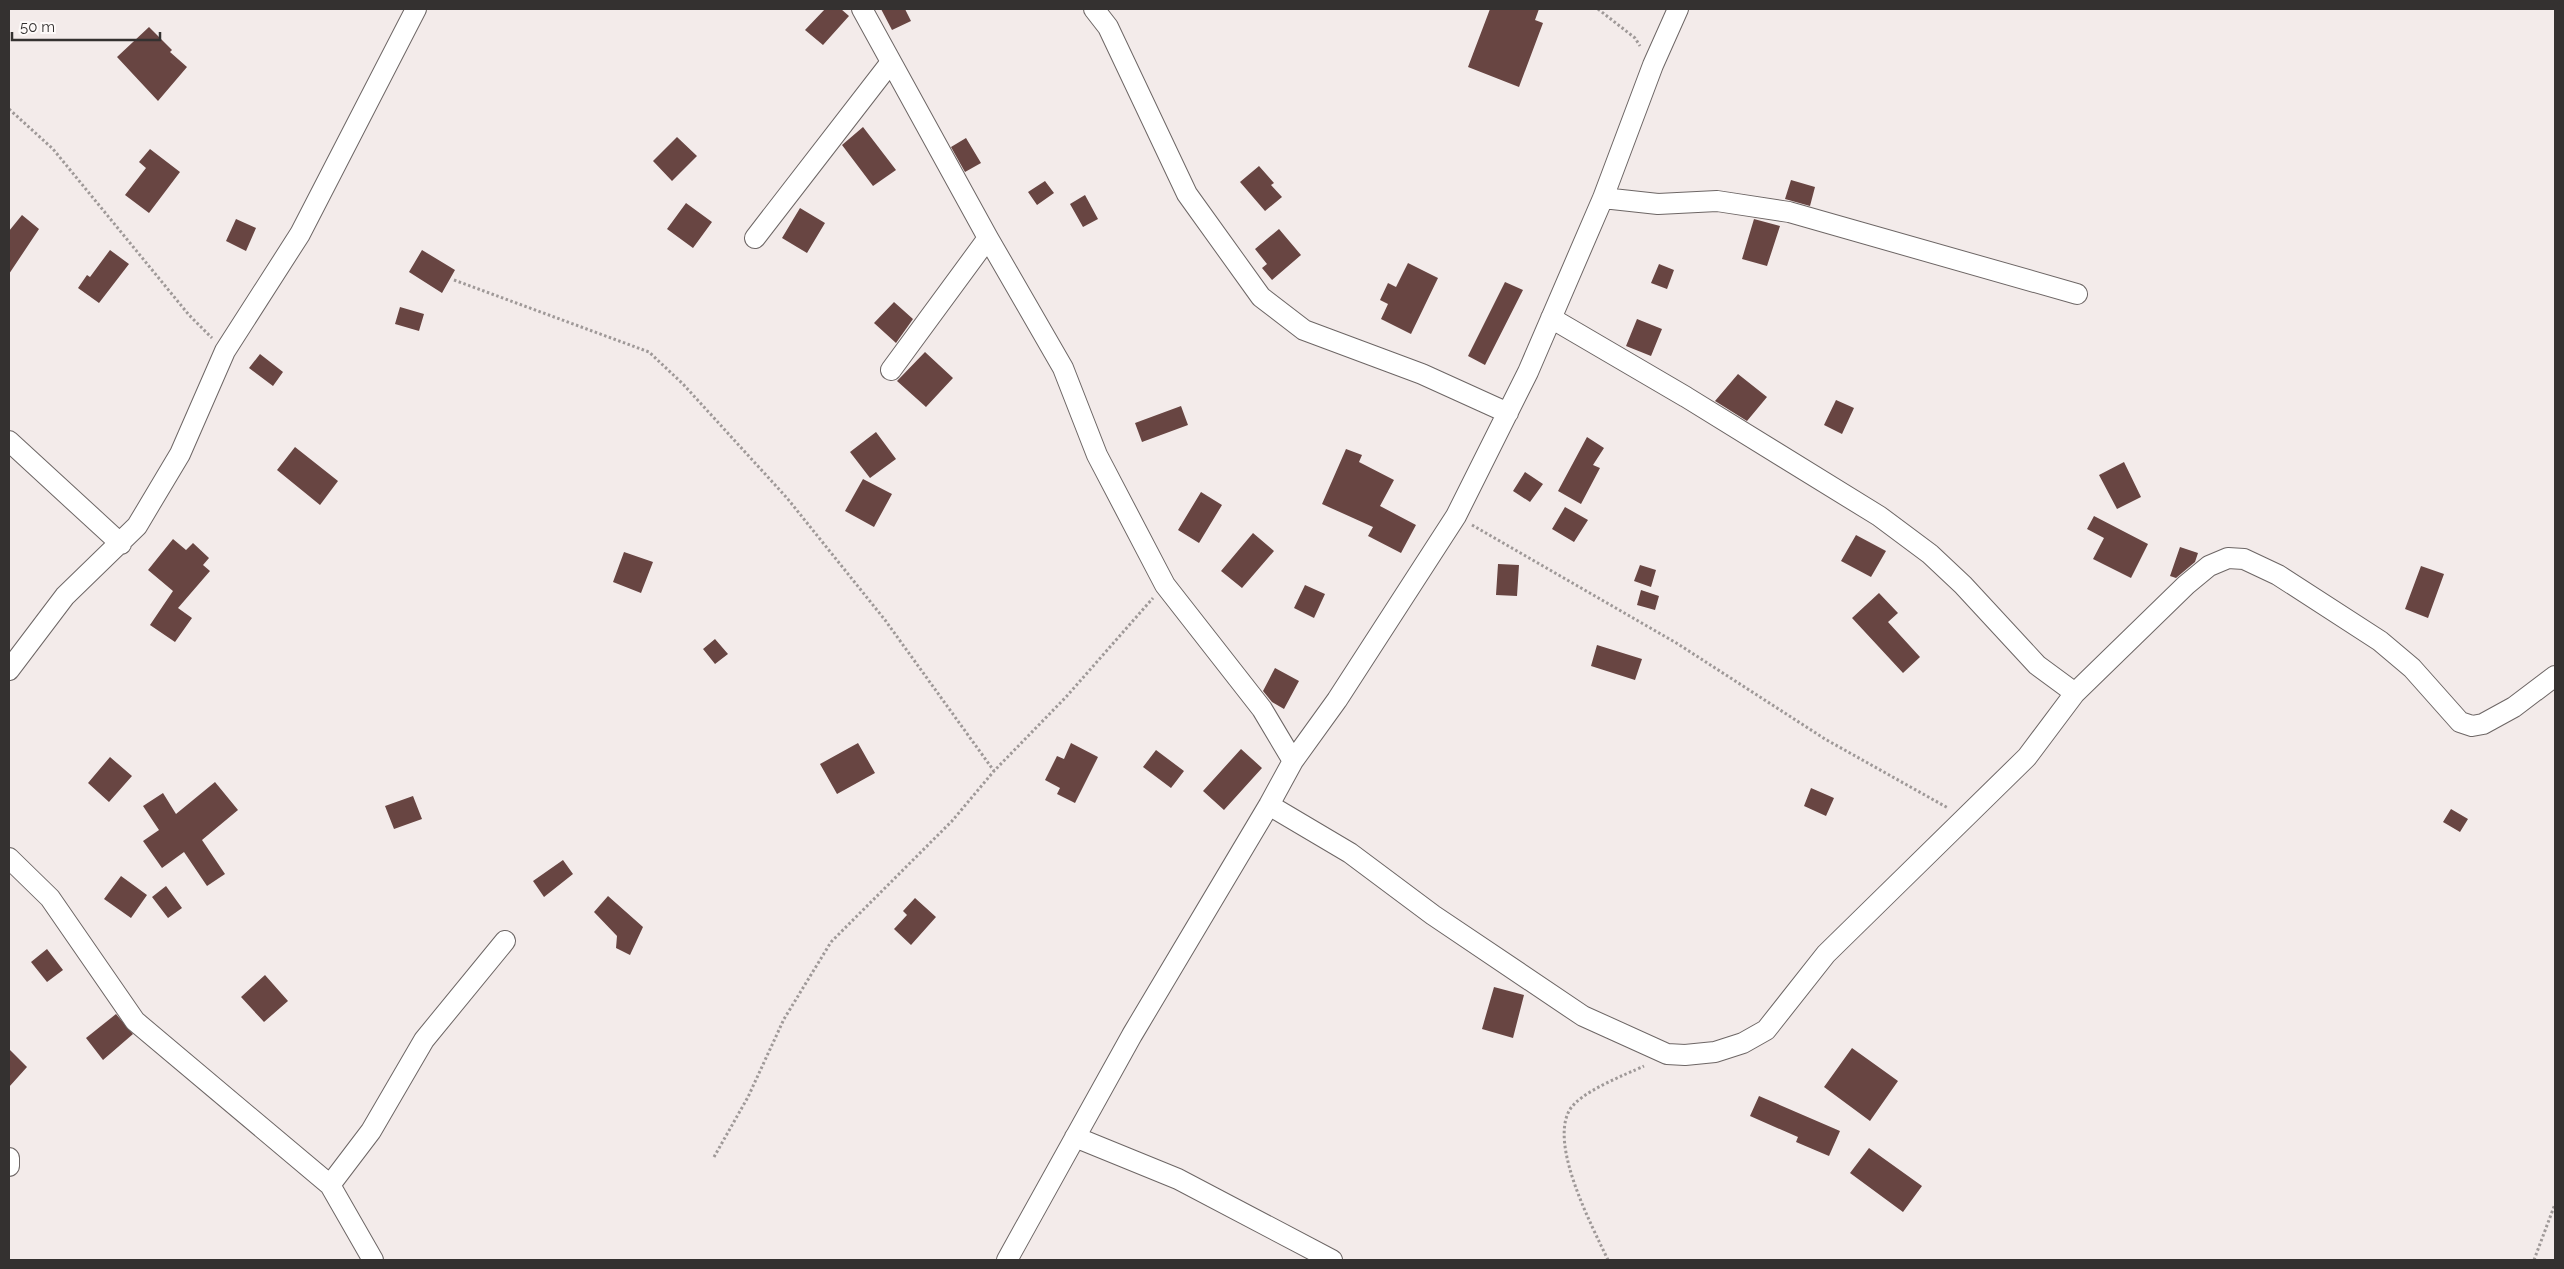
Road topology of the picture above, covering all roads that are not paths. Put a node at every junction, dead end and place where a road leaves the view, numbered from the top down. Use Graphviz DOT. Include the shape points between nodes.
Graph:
graph roads {
  1 [pos="416,9"];
  2 [pos="862,9"];
  3 [pos="1094,9"];
  4 [pos="1678,9"];
  5 [pos="891,62"];
  6 [pos="1602,198"];
  7 [pos="755,238"];
  8 [pos="988,238"];
  9 [pos="2076,294"];
  10 [pos="1551,318"];
  11 [pos="891,370"];
  12 [pos="1508,413"];
  13 [pos="9,441"];
  14 [pos="121,544"];
  15 [pos="9,670"];
  16 [pos="2555,676"];
  17 [pos="2076,693"];
  18 [pos="1293,761"];
  19 [pos="1269,805"];
  20 [pos="9,858"];
  21 [pos="505,940"];
  22 [pos="1075,1138"];
  23 [pos="9,1158"];
  24 [pos="9,1166"];
  25 [pos="330,1185"];
  26 [pos="373,1260"];
  27 [pos="1007,1260"];
  28 [pos="1332,1260"];
  1 -- 14 [label="street" via="300,234 225,351 180,454 137,526"];
  2 -- 5 [label="street"];
  3 -- 12 [label="street" via="1108,27 1187,194 1261,297 1304,330 1422,374"];
  4 -- 6 [label="street" via="1652,65"];
  5 -- 7 [label="street"];
  5 -- 8 [label="street"];
  6 -- 9 [label="street" via="1658,204 1717,201 1789,212"];
  6 -- 10 [label="street"];
  8 -- 11 [label="street"];
  8 -- 18 [label="street" via="1063,368 1097,455 1165,585 1262,709"];
  10 -- 12 [label="street"];
  10 -- 17 [label="street" via="1879,516 1930,554 2037,664"];
  12 -- 18 [label="street" via="1456,516 1337,700"];
  13 -- 14 [label="street"];
  14 -- 15 [label="street" via="65,596"];
  16 -- 17 [label="street" via="2483,724 2472,726 2460,722 2412,668 2380,642 2260,565 2228,558 2209,566 2186,585"];
  17 -- 19 [label="street" via="2027,757 1826,954 1766,1030 1743,1043 1715,1052 1667,1054 1583,1016 1433,915 1350,853"];
  18 -- 19 [label="street"];
  19 -- 22 [label="street" via="1132,1035"];
  20 -- 25 [label="street" via="50,898 135,1021"];
  21 -- 25 [label="street" via="424,1040 371,1131"];
  22 -- 27 [label="street"];
  22 -- 28 [label="street" via="1178,1179"];
  23 -- 24 [label="street"];
  25 -- 26 [label="street"];
}
